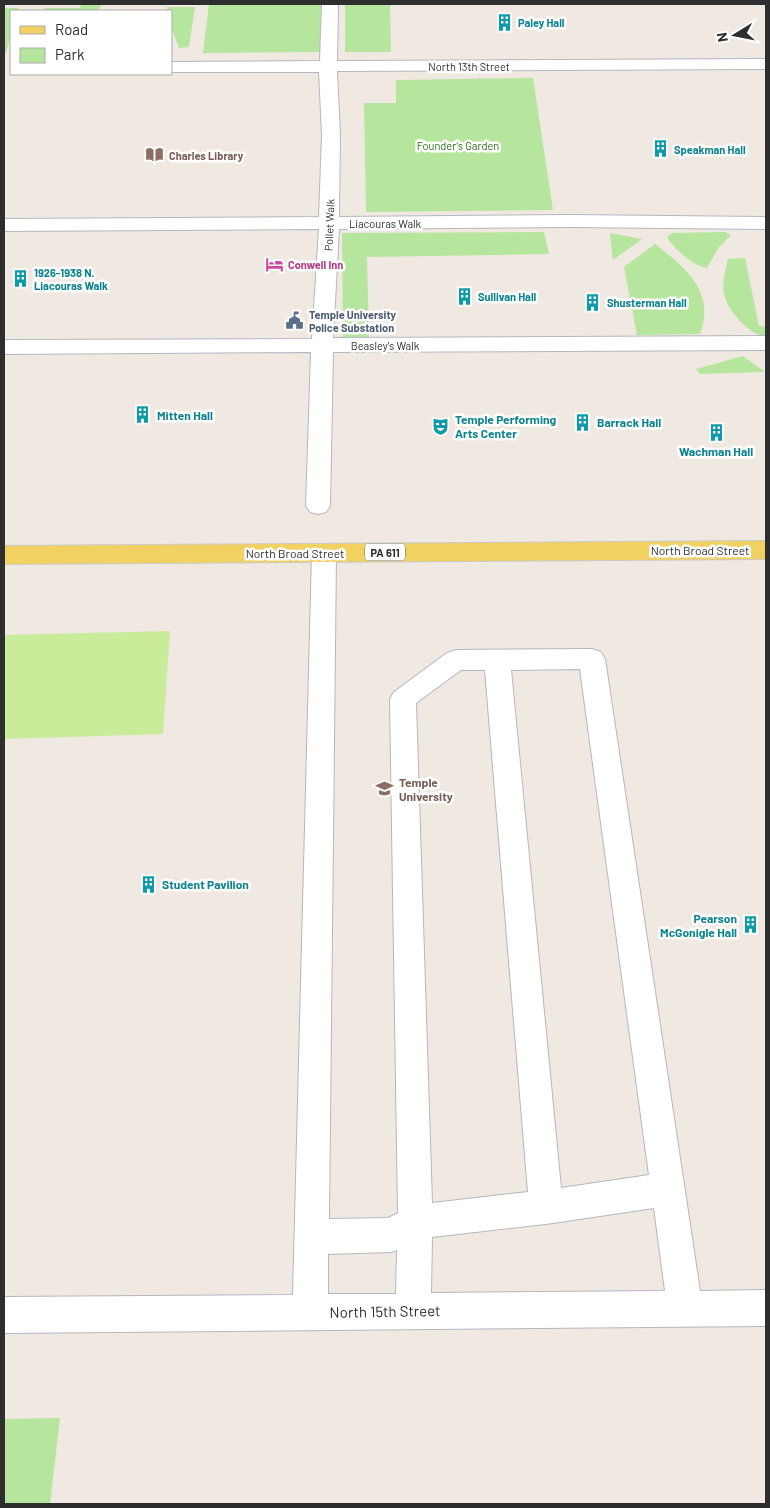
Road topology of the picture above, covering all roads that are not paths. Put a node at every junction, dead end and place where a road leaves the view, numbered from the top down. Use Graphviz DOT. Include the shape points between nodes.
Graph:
graph roads {
  1 [pos="330,4"];
  2 [pos="766,64"];
  3 [pos="329,66"];
  4 [pos="172,67"];
  5 [pos="329,223"];
  6 [pos="766,223"];
  7 [pos="4,225"];
  8 [pos="766,343"];
  9 [pos="322,345"];
  10 [pos="4,347"];
  11 [pos="318,506"];
  12 [pos="766,550"];
  13 [pos="324,553"];
  14 [pos="4,554"];
  15 [pos="497,660"];
  16 [pos="668,1189"];
  17 [pos="546,1207"];
  18 [pos="414,1222"];
  19 [pos="310,1236"];
  20 [pos="766,1308"];
  21 [pos="685,1309"];
  22 [pos="413,1311"];
  23 [pos="310,1312"];
  24 [pos="4,1315"];
  1 -- 3 [label="street, Pollet Walk"];
  2 -- 3 [label="street, North 13th Street"];
  3 -- 4 [label="street, North 13th Street"];
  3 -- 5 [label="street, Pollet Walk"];
  5 -- 6 [label="street, Liacouras Walk"];
  5 -- 7 [label="street, Liacouras Walk"];
  5 -- 9 [label="street, Pollet Walk"];
  8 -- 9 [label="street, Beasley's Walk"];
  9 -- 10 [label="street, Beasley's Walk"];
  9 -- 11 [label="street, Pollet Walk"];
  12 -- 13 [label="main road, North Broad Street / PA 611"];
  13 -- 14 [label="main road, North Broad Street / PA 611"];
  13 -- 19 [label="street"];
  15 -- 16 [label="street" via="592,659"];
  15 -- 17 [label="street"];
  15 -- 18 [label="street" via="456,660 402,699"];
  16 -- 17 [label="street"];
  16 -- 21 [label="street"];
  17 -- 18 [label="street"];
  18 -- 19 [label="street" via="391,1235"];
  18 -- 22 [label="street"];
  19 -- 23 [label="street"];
  20 -- 21 [label="street, North 15th Street"];
  21 -- 22 [label="street, North 15th Street"];
  22 -- 23 [label="street, North 15th Street"];
  23 -- 24 [label="street, North 15th Street"];
}
